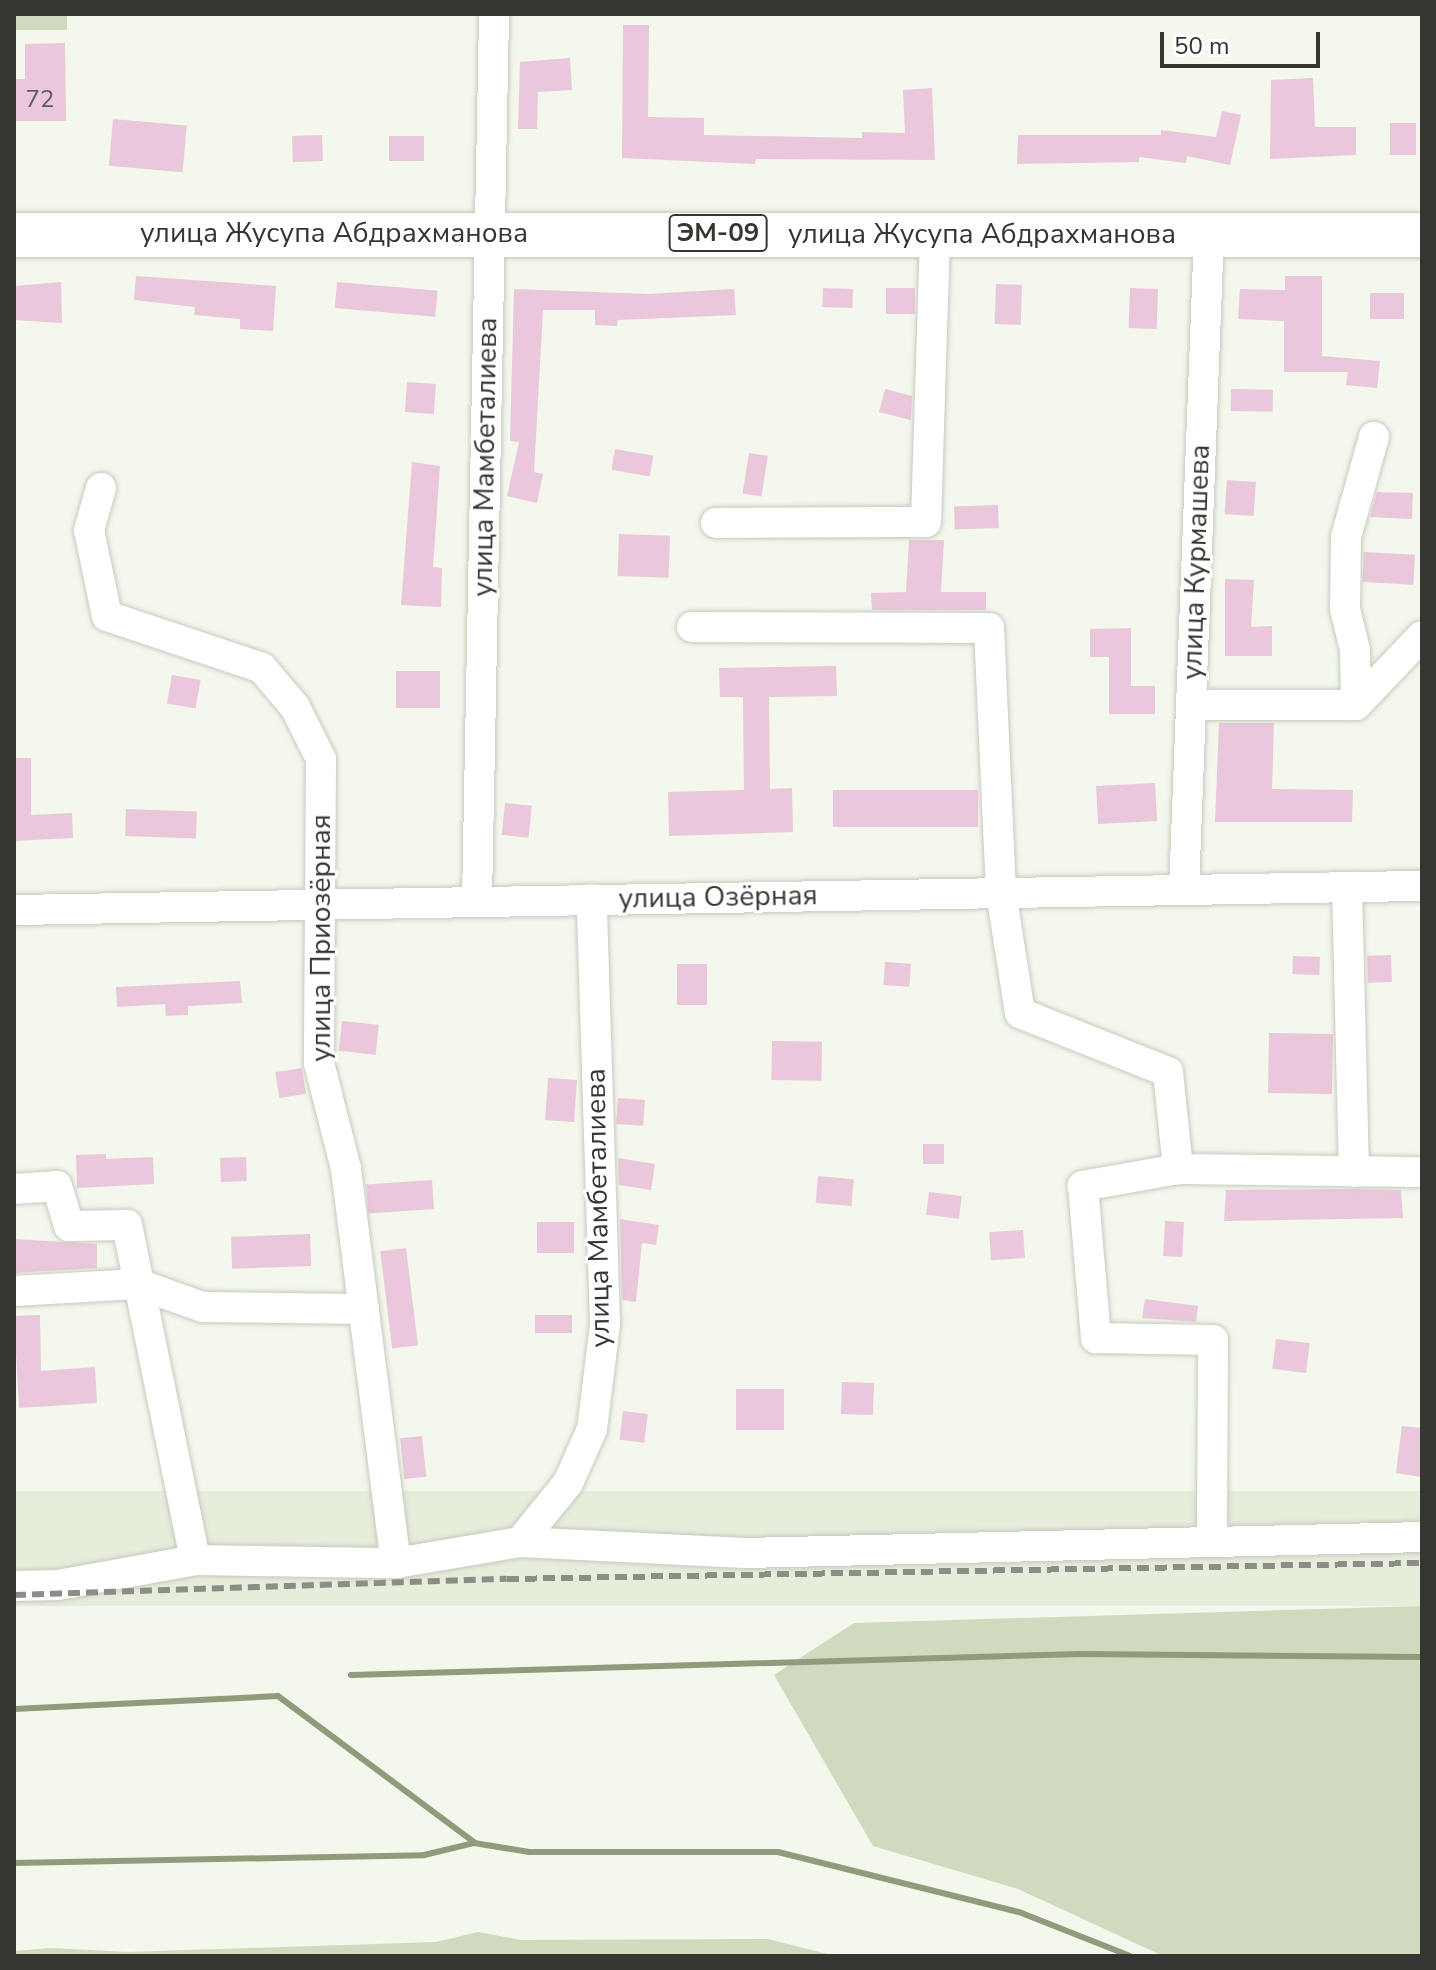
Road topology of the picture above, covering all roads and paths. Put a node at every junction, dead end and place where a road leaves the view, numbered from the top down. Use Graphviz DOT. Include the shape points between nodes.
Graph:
graph roads {
  1 [pos="494,14"];
  2 [pos="490,233"];
  3 [pos="935,233"];
  4 [pos="1209,234"];
  5 [pos="14,235"];
  6 [pos="1422,235"];
  7 [pos="1374,437"];
  8 [pos="101,488"];
  9 [pos="716,523"];
  10 [pos="692,627"];
  11 [pos="1422,636"];
  12 [pos="1191,705"];
  13 [pos="1356,705"];
  14 [pos="1422,886"];
  15 [pos="1347,887"];
  16 [pos="1184,890"];
  17 [pos="1001,892"];
  18 [pos="592,899"];
  19 [pos="477,901"];
  20 [pos="319,904"];
  21 [pos="14,910"];
  22 [pos="1178,1169"];
  23 [pos="1354,1172"];
  24 [pos="1422,1172"];
  25 [pos="14,1189"];
  26 [pos="138,1284"];
  27 [pos="14,1291"];
  28 [pos="364,1309"];
  29 [pos="1422,1537"];
  30 [pos="1212,1541"];
  31 [pos="520,1542"];
  32 [pos="195,1560"];
  33 [pos="396,1563"];
  34 [pos="14,1586"];
  1 -- 2 [label="street, улица Мамбеталиева"];
  2 -- 3 [label="highway, улица Жусупа Абдрахманова / ЭМ-09"];
  2 -- 5 [label="highway, улица Жусупа Абдрахманова / ЭМ-09"];
  2 -- 19 [label="street, улица Мамбеталиева"];
  3 -- 4 [label="highway, улица Жусупа Абдрахманова / ЭМ-09"];
  3 -- 9 [label="street" via="926,522"];
  4 -- 6 [label="highway, улица Жусупа Абдрахманова / ЭМ-09"];
  4 -- 12 [label="street, улица Курмашева"];
  7 -- 13 [label="street" via="1346,537 1345,609 1355,650"];
  8 -- 20 [label="street, улица Приозёрная" via="89,530 107,616 262,668 295,707 321,759"];
  10 -- 17 [label="street" via="989,628"];
  11 -- 13 [label="street"];
  12 -- 13 [label="street"];
  12 -- 16 [label="street, улица Курмашева"];
  14 -- 15 [label="street, улица Озёрная"];
  15 -- 16 [label="street, улица Озёрная"];
  15 -- 23 [label="street"];
  16 -- 17 [label="street, улица Озёрная"];
  17 -- 18 [label="street, улица Озёрная"];
  17 -- 22 [label="street" via="1020,1013 1168,1072"];
  18 -- 19 [label="street, улица Озёрная"];
  18 -- 31 [label="street, улица Мамбеталиева" via="605,1324 592,1429 568,1483"];
  19 -- 20 [label="street, улица Озёрная"];
  20 -- 21 [label="street, улица Озёрная"];
  20 -- 28 [label="street, улица Приозёрная" via="319,1063 346,1169"];
  22 -- 23 [label="street"];
  22 -- 30 [label="street" via="1083,1186 1096,1338 1213,1340"];
  23 -- 24 [label="street"];
  25 -- 26 [label="street" via="57,1186 69,1226 127,1225"];
  26 -- 27 [label="street"];
  26 -- 28 [label="street" via="203,1307"];
  26 -- 32 [label="street"];
  28 -- 33 [label="street, улица Приозёрная"];
  29 -- 30 [label="street"];
  30 -- 31 [label="street" via="745,1553"];
  31 -- 33 [label="street"];
  32 -- 33 [label="street"];
  32 -- 34 [label="street" via="58,1585"];
}
